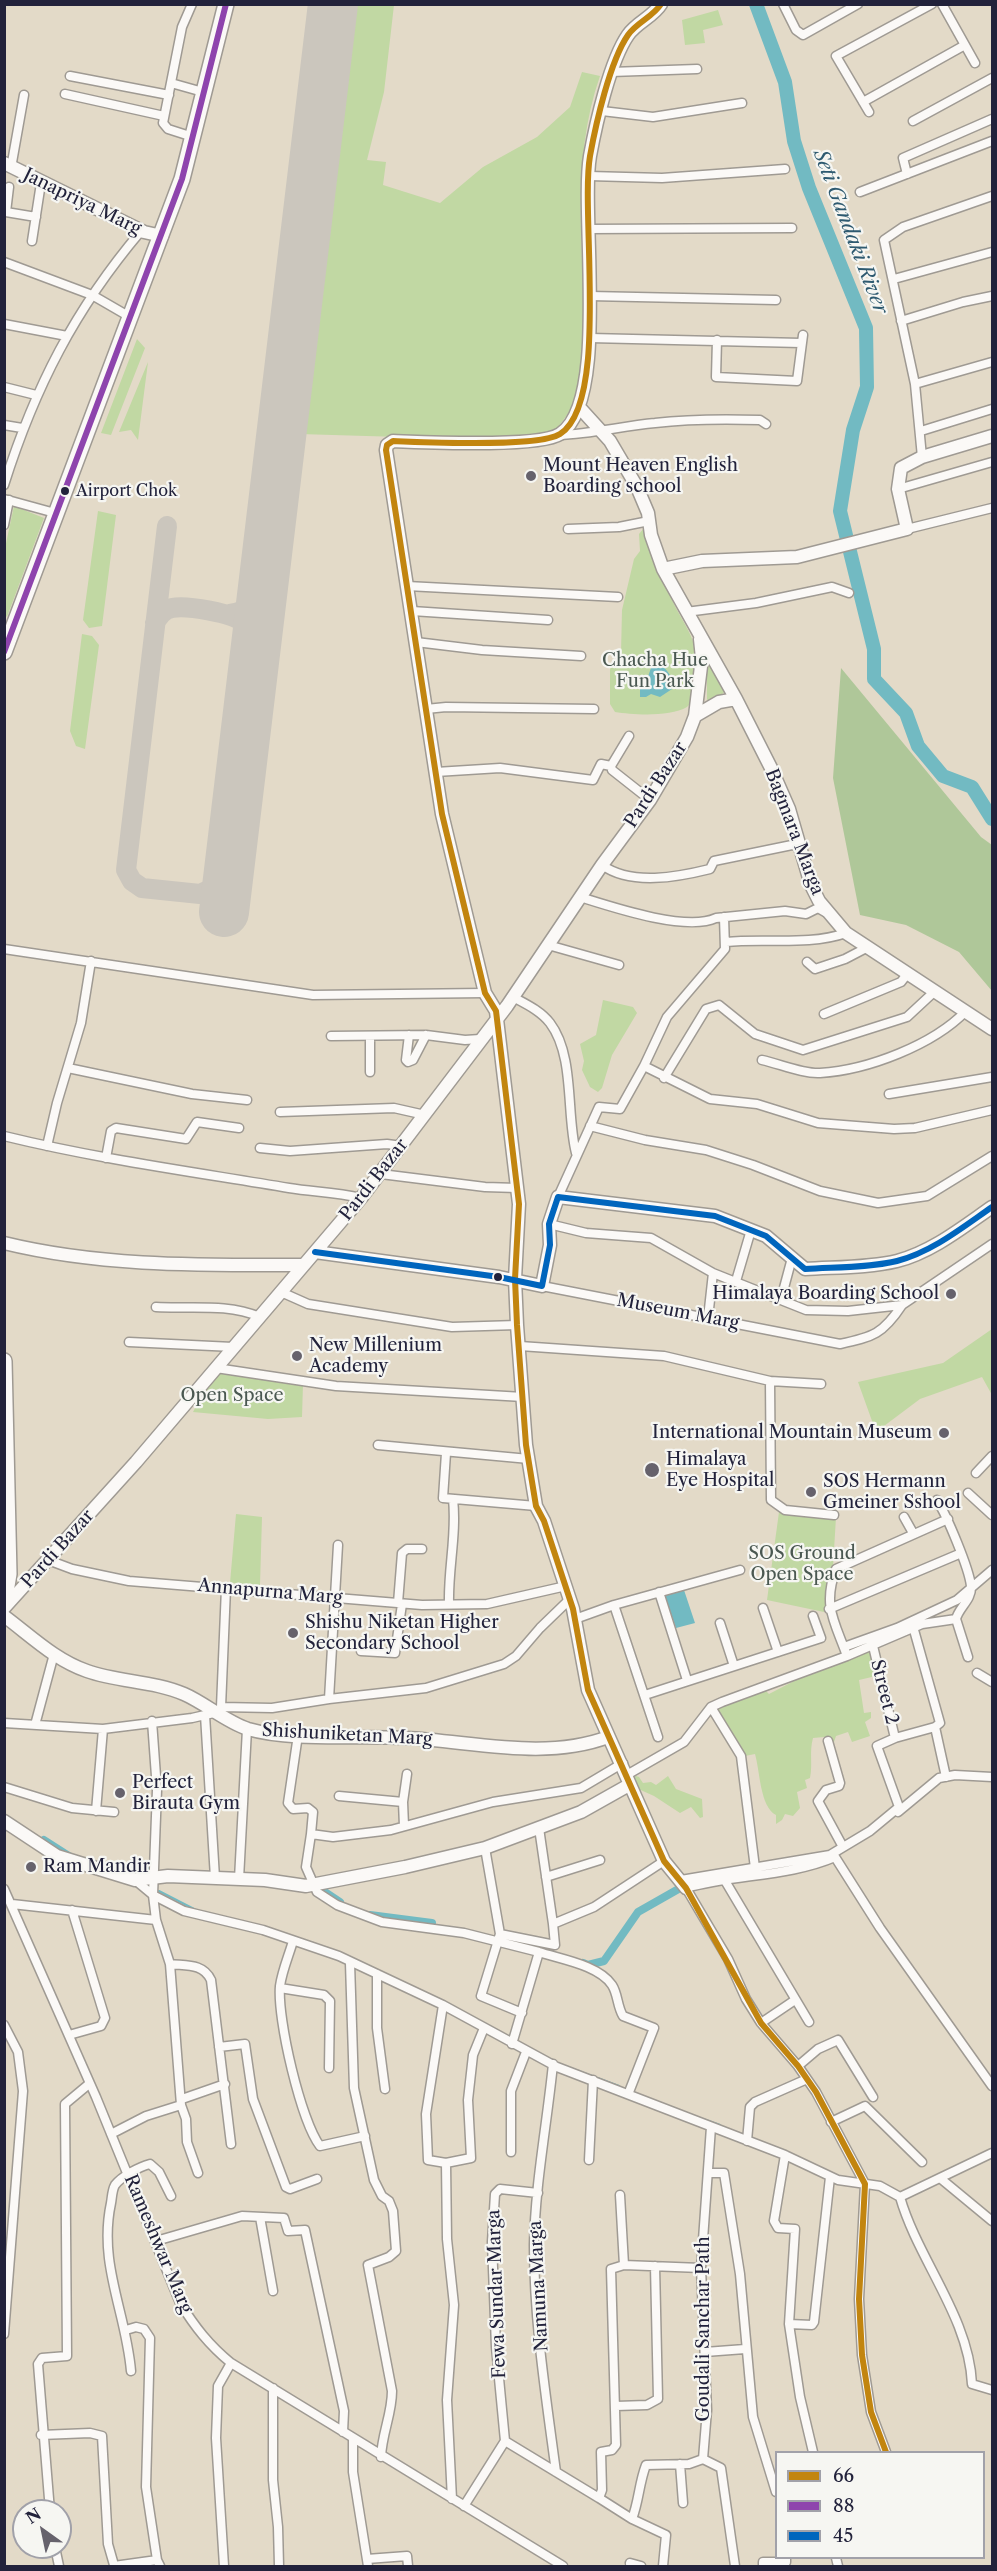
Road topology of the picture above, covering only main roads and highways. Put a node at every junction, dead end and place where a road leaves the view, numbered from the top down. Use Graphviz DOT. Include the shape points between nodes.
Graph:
graph roads {
  1 [pos="226,4"];
  2 [pos="9,621"];
  3 [pos="4,652"];
  4 [pos="4,1361"];
  5 [pos="6,1551"];
  6 [pos="4,1606"];
  1 -- 2 [label="highway" via="193,137 162,236"];
  2 -- 3 [label="highway"];
  4 -- 5 [label="highway"];
  5 -- 6 [label="highway" via="9,1574"];
}
